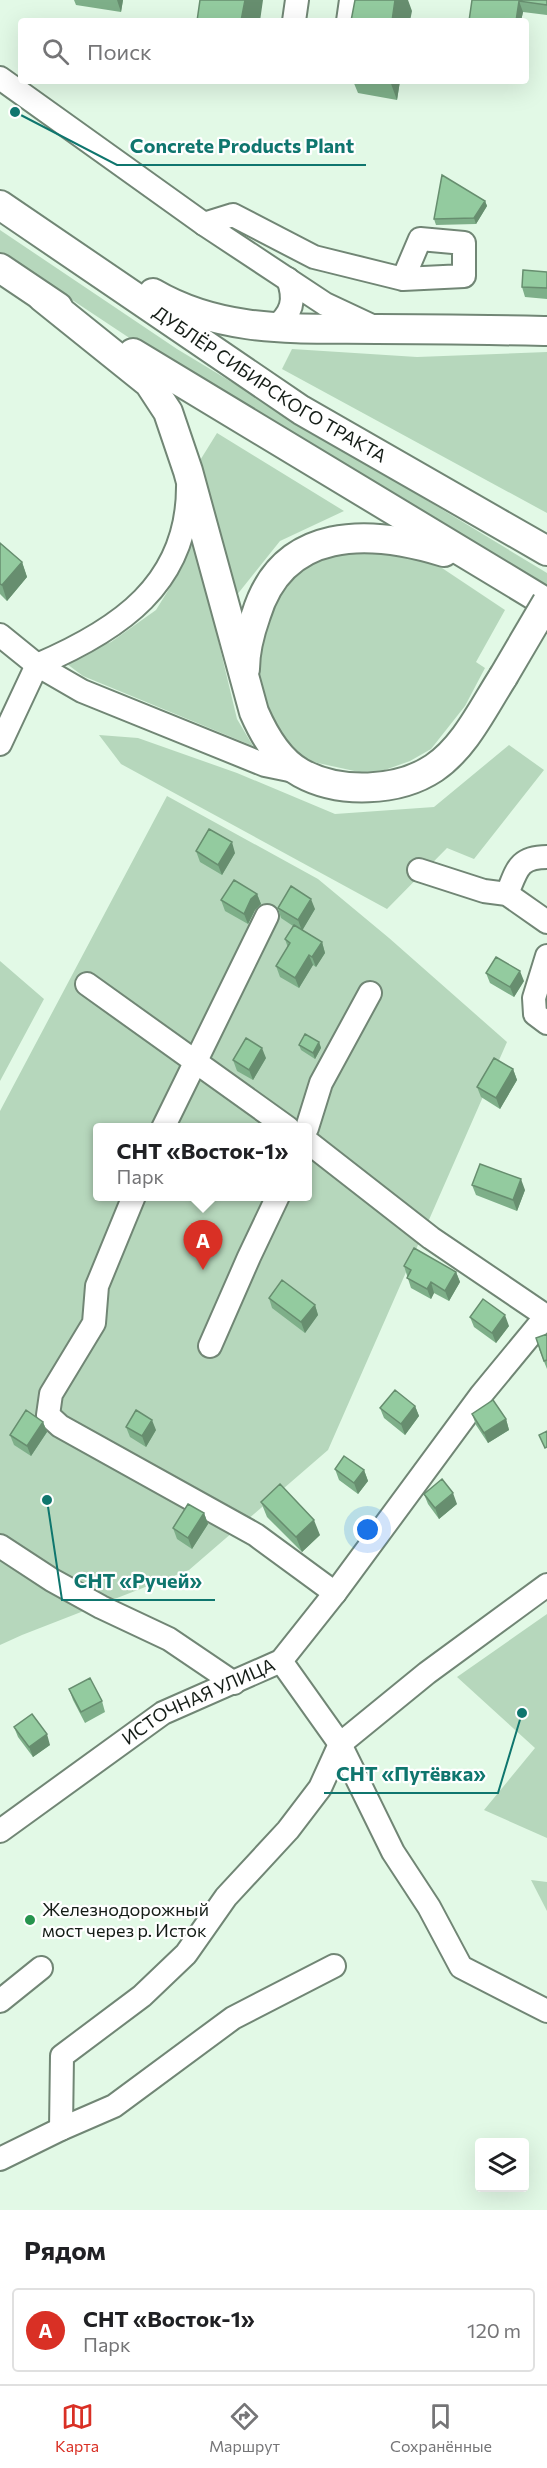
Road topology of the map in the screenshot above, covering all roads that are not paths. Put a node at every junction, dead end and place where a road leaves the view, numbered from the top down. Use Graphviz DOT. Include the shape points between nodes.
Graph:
graph roads {
  1 [pos="297,0"];
  2 [pos="351,0"];
  3 [pos="294,18"];
  4 [pos="348,18"];
  5 [pos="0,78"];
  6 [pos="0,205"];
  7 [pos="204,224"];
  8 [pos="0,268"];
  9 [pos="288,279"];
  10 [pos="404,279"];
  11 [pos="42,297"];
  12 [pos="274,328"];
  13 [pos="378,329"];
  14 [pos="547,331"];
  15 [pos="188,471"];
  16 [pos="547,551"];
  17 [pos="515,585"];
  18 [pos="547,603"];
  19 [pos="0,635"];
  20 [pos="37,664"];
  21 [pos="245,683"];
  22 [pos="0,744"];
  23 [pos="299,772"];
  24 [pos="547,857"];
  25 [pos="419,870"];
  26 [pos="507,894"];
  27 [pos="267,916"];
  28 [pos="547,922"];
  29 [pos="547,956"];
  30 [pos="87,984"];
  31 [pos="370,993"];
  32 [pos="547,1023"];
  33 [pos="196,1063"];
  34 [pos="166,1123"];
  35 [pos="281,1123"];
  36 [pos="309,1123"];
  37 [pos="312,1145"];
  38 [pos="132,1201"];
  39 [pos="276,1201"];
  40 [pos="547,1316"];
  41 [pos="210,1346"];
  42 [pos="0,1546"];
  43 [pos="547,1585"];
  44 [pos="335,1593"];
  45 [pos="281,1661"];
  46 [pos="234,1683"];
  47 [pos="340,1744"];
  48 [pos="0,1831"];
  49 [pos="334,1966"];
  50 [pos="40,1968"];
  51 [pos="0,2001"];
  52 [pos="547,2011"];
  53 [pos="61,2129"];
  54 [pos="0,2159"];
  1 -- 3 [label="street"];
  2 -- 4 [label="street"];
  5 -- 7 [label="street"];
  6 -- 12 [label="main road" via="166,301 221,321"];
  6 -- 16 [label="main road, ДУБЛЁР СИБИРСКОГО ТРАКТА" via="301,410"];
  7 -- 9 [label="street"];
  7 -- 10 [label="street" via="233,215 314,257"];
  8 -- 11 [label="main road"];
  9 -- 12 [label="street" via="293,292 292,307 286,319"];
  9 -- 13 [label="street" via="325,304"];
  11 -- 15 [label="main road" via="149,383 168,412"];
  11 -- 17 [label="main road"];
  12 -- 13 [label="main road"];
  13 -- 14 [label="main road"];
  15 -- 20 [label="street" via="188,501 180,542 161,580 124,616 78,645"];
  15 -- 21 [label="main road"];
  17 -- 18 [label="main road"];
  17 -- 21 [label="main road" via="415,543 357,538 318,544 287,561 264,594 249,636"];
  18 -- 23 [label="main road, bridge" via="468,732 434,768 413,779 358,787 330,783"];
  19 -- 20 [label="street"];
  20 -- 22 [label="street"];
  20 -- 23 [label="street" via="103,700 265,765"];
  21 -- 23 [label="main road" via="262,730"];
  24 -- 26 [label="street" via="532,857 518,868"];
  25 -- 26 [label="street" via="484,891"];
  26 -- 28 [label="street"];
  27 -- 33 [label="street"];
  29 -- 32 [label="street" via="534,998 535,1014"];
  30 -- 33 [label="street"];
  31 -- 36 [label="street" via="321,1083"];
  33 -- 34 [label="street"];
  33 -- 35 [label="street"];
  37 -- 40 [label="street" via="431,1238"];
  38 -- 44 [label="street" via="97,1286 94,1323 51,1394 48,1415 60,1426 256,1535"];
  39 -- 41 [label="street"];
  40 -- 44 [label="street, ИСТОЧНАЯ УЛИЦА" via="481,1395"];
  42 -- 46 [label="street" via="101,1607 169,1639"];
  43 -- 47 [label="street"];
  44 -- 45 [label="street, ИСТОЧНАЯ УЛИЦА"];
  45 -- 46 [label="street, ИСТОЧНАЯ УЛИЦА"];
  45 -- 47 [label="street"];
  46 -- 48 [label="street, ИСТОЧНАЯ УЛИЦА" via="163,1713"];
  47 -- 52 [label="street" via="393,1852 461,1967"];
  47 -- 53 [label="street" via="320,1788 288,1830 226,1897 186,1953 142,1996 62,2056"];
  49 -- 53 [label="street" via="233,2019 114,2106"];
  50 -- 51 [label="street"];
  53 -- 54 [label="street"];
}
